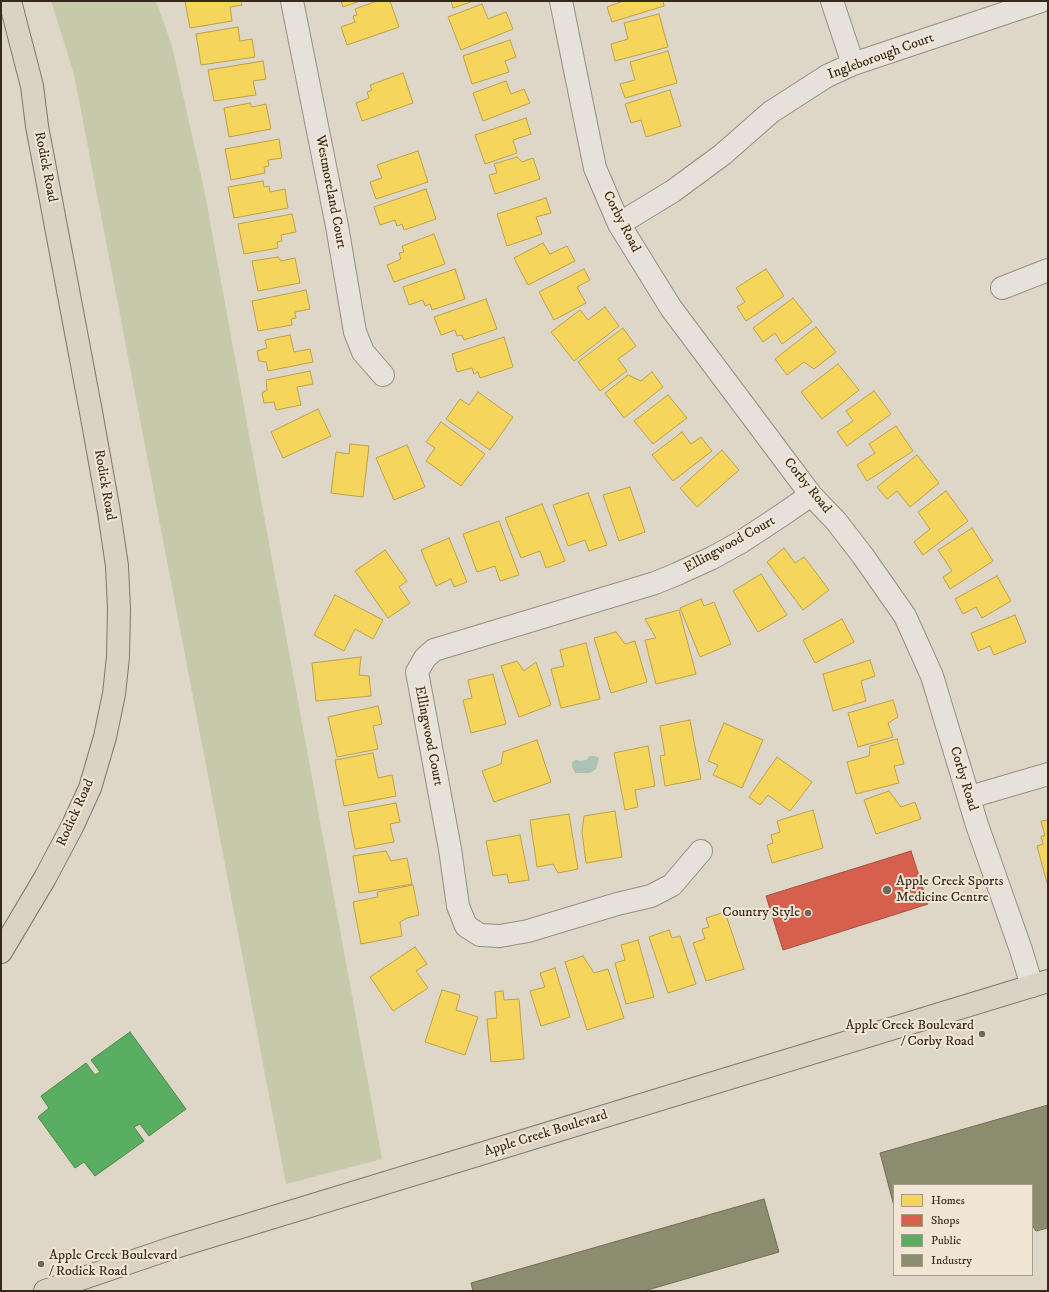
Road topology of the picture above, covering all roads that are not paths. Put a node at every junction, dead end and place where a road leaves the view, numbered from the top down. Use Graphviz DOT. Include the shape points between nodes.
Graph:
graph roads {
  1 [pos="10,1"];
  2 [pos="292,1"];
  3 [pos="561,1"];
  4 [pos="832,1"];
  5 [pos="1041,1"];
  6 [pos="853,64"];
  7 [pos="619,224"];
  8 [pos="1048,270"];
  9 [pos="1002,288"];
  10 [pos="383,375"];
  11 [pos="811,495"];
  12 [pos="1048,774"];
  13 [pos="970,797"];
  14 [pos="701,851"];
  15 [pos="1,952"];
  16 [pos="1040,983"];
  17 [pos="45,1291"];
  1 -- 15 [label="main road, Rodick Road" via="32,86 37,126 96,435 116,559 119,609 114,694 90,788 45,878"];
  2 -- 10 [label="street, Westmoreland Court" via="337,226 355,332 363,352"];
  3 -- 7 [label="street, Corby Road" via="595,168"];
  4 -- 6 [label="street"];
  5 -- 6 [label="street, Ingleborough Court"];
  6 -- 7 [label="street, Ingleborough Court" via="800,92 673,191"];
  7 -- 11 [label="street, Corby Road" via="671,308"];
  8 -- 9 [label="street"];
  11 -- 13 [label="street, Corby Road" via="836,521 905,616 932,676"];
  11 -- 14 [label="street, Ellingwood Court" via="741,542 677,574 655,583 434,650 425,658 417,672 458,906 466,926 480,935 500,936 528,930 651,896 672,885"];
  12 -- 13 [label="street"];
  13 -- 16 [label="street, Corby Road" via="977,825 1022,950"];
  16 -- 17 [label="main road, Apple Creek Boulevard" via="172,1248"];
}
